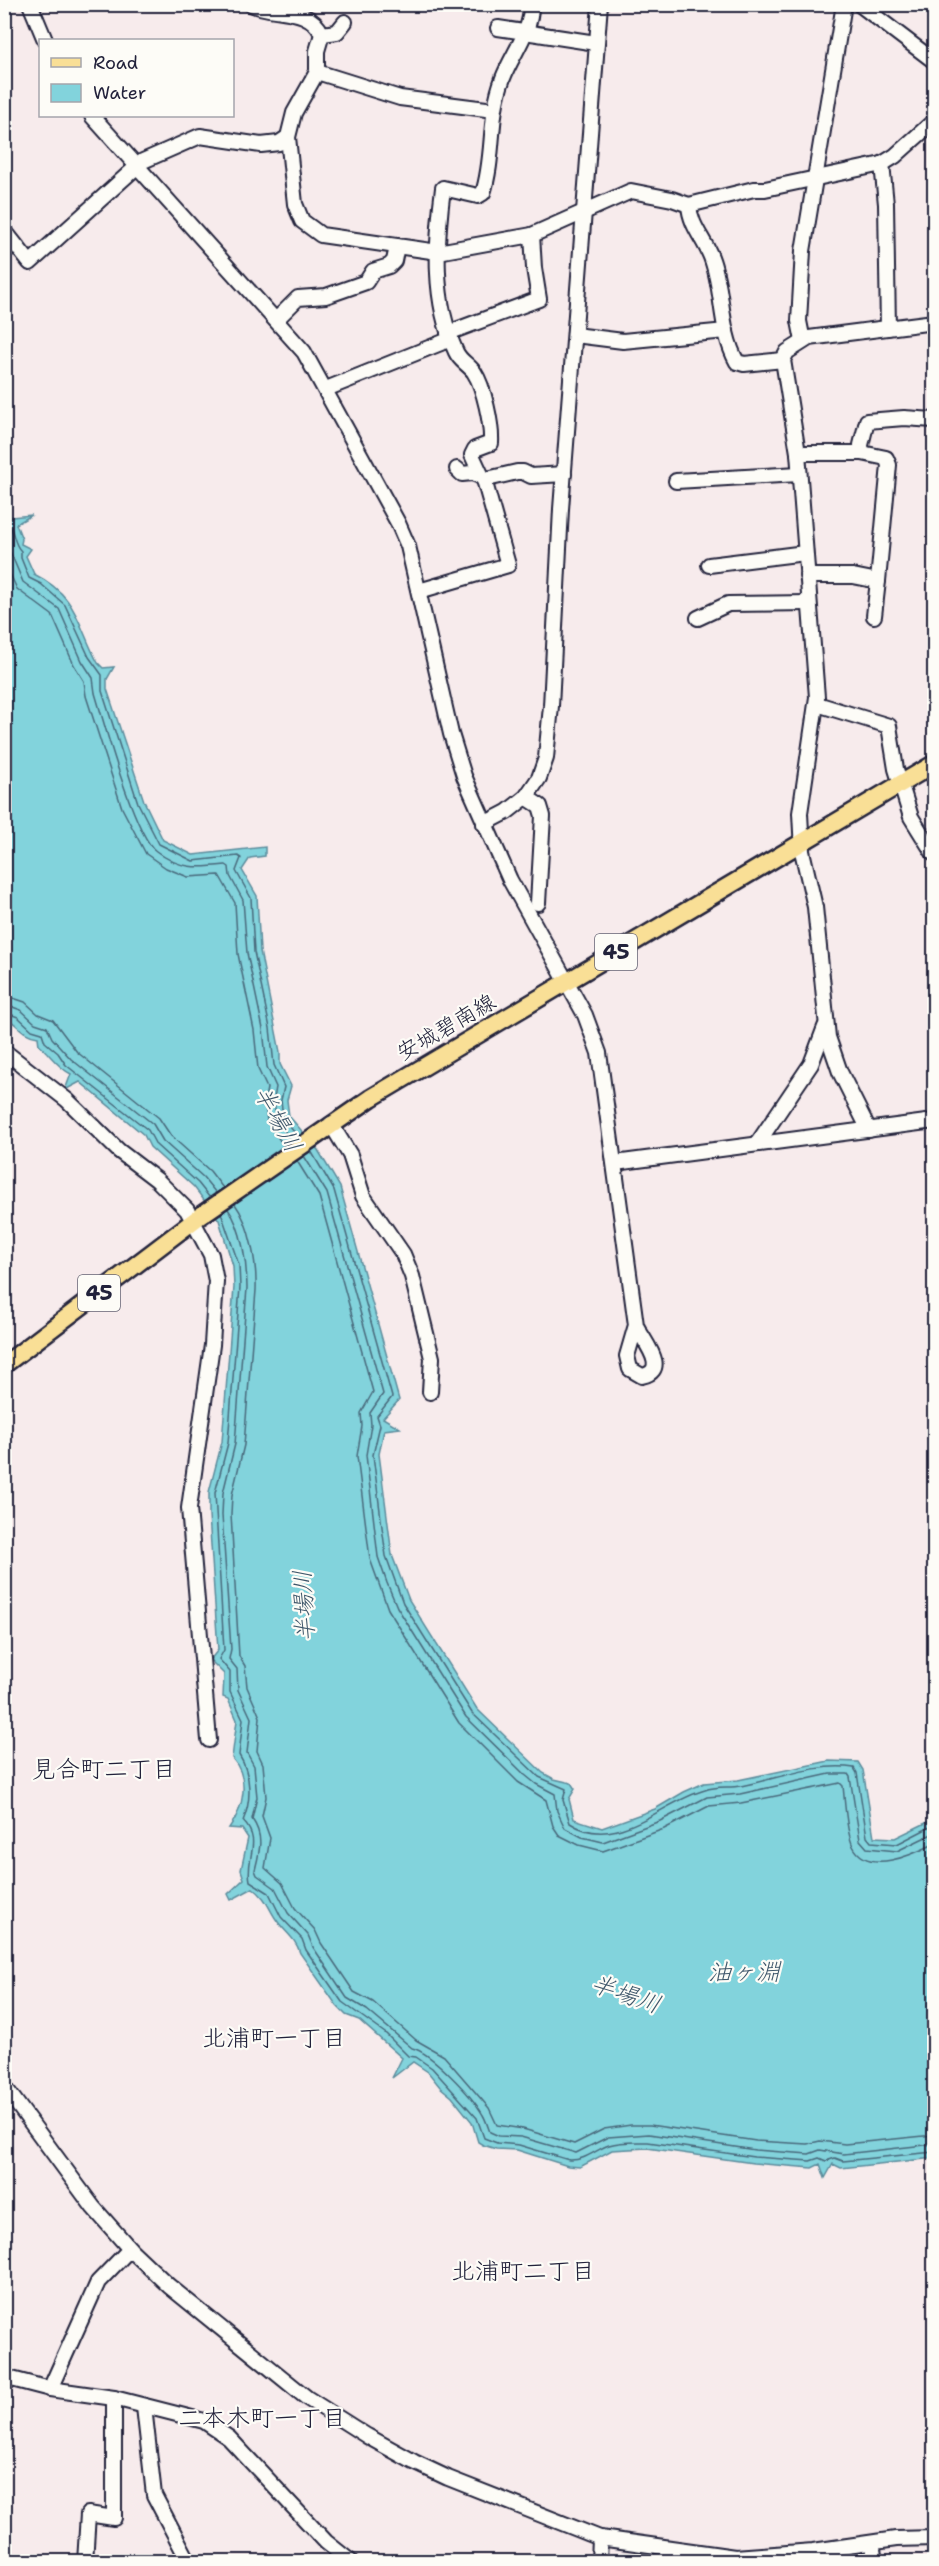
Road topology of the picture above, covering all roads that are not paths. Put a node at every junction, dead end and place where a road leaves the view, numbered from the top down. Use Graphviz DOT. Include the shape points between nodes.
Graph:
graph roads {
  1 [pos="30,4"];
  2 [pos="251,4"];
  3 [pos="531,4"];
  4 [pos="600,4"];
  5 [pos="844,4"];
  6 [pos="859,4"];
  7 [pos="345,22"];
  8 [pos="498,28"];
  9 [pos="526,32"];
  10 [pos="322,34"];
  11 [pos="45,39"];
  12 [pos="596,43"];
  13 [pos="934,61"];
  14 [pos="317,72"];
  15 [pos="494,110"];
  16 [pos="93,117"];
  17 [pos="934,121"];
  18 [pos="288,137"];
  19 [pos="882,164"];
  20 [pos="138,165"];
  21 [pos="816,179"];
  22 [pos="689,205"];
  23 [pos="584,214"];
  24 [pos="4,230"];
  25 [pos="532,234"];
  26 [pos="397,246"];
  27 [pos="438,252"];
  28 [pos="276,320"];
  29 [pos="934,322"];
  30 [pos="888,328"];
  31 [pos="726,331"];
  32 [pos="575,335"];
  33 [pos="450,336"];
  34 [pos="803,341"];
  35 [pos="783,360"];
  36 [pos="326,389"];
  37 [pos="934,420"];
  38 [pos="798,453"];
  39 [pos="862,453"];
  40 [pos="457,469"];
  41 [pos="564,474"];
  42 [pos="800,474"];
  43 [pos="480,478"];
  44 [pos="676,481"];
  45 [pos="806,553"];
  46 [pos="709,565"];
  47 [pos="807,576"];
  48 [pos="878,581"];
  49 [pos="419,591"];
  50 [pos="809,603"];
  51 [pos="873,616"];
  52 [pos="698,618"];
  53 [pos="817,705"];
  54 [pos="934,764"];
  55 [pos="902,783"];
  56 [pos="526,796"];
  57 [pos="484,824"];
  58 [pos="802,842"];
  59 [pos="934,854"];
  60 [pos="538,903"];
  61 [pos="567,981"];
  62 [pos="826,1023"];
  63 [pos="4,1051"];
  64 [pos="934,1121"];
  65 [pos="331,1124"];
  66 [pos="869,1130"];
  67 [pos="757,1144"];
  68 [pos="615,1163"];
  69 [pos="197,1219"];
  70 [pos="636,1325"];
  71 [pos="4,1365"];
  72 [pos="430,1392"];
  73 [pos="209,1740"];
  74 [pos="4,2086"];
  75 [pos="130,2249"];
  76 [pos="4,2377"];
  77 [pos="50,2389"];
  78 [pos="114,2398"];
  79 [pos="144,2407"];
  80 [pos="600,2538"];
  81 [pos="934,2538"];
  82 [pos="872,2543"];
  83 [pos="679,2555"];
  84 [pos="85,2562"];
  85 [pos="189,2562"];
  86 [pos="351,2562"];
  87 [pos="599,2562"];
  88 [pos="875,2562"];
  1 -- 11 [label="street"];
  2 -- 10 [label="street" via="307,18 318,25"];
  3 -- 9 [label="street"];
  4 -- 12 [label="street"];
  5 -- 21 [label="street"];
  6 -- 13 [label="street"];
  7 -- 10 [label="street" via="341,30"];
  8 -- 9 [label="street"];
  9 -- 12 [label="street"];
  9 -- 15 [label="street" via="503,78"];
  10 -- 14 [label="street"];
  12 -- 23 [label="street"];
  14 -- 15 [label="street" via="400,98"];
  14 -- 18 [label="street" via="294,113"];
  15 -- 27 [label="street" via="483,193 478,196 443,188"];
  16 -- 20 [label="street"];
  17 -- 19 [label="street"];
  18 -- 20 [label="street" via="279,143 261,145 200,136"];
  18 -- 26 [label="street" via="295,204 307,226 321,235"];
  19 -- 21 [label="street"];
  19 -- 30 [label="street"];
  20 -- 24 [label="street" via="30,263"];
  20 -- 28 [label="street"];
  21 -- 22 [label="street"];
  21 -- 34 [label="street" via="803,251 799,321"];
  22 -- 23 [label="street" via="632,191"];
  22 -- 31 [label="street" via="713,263"];
  23 -- 25 [label="street"];
  23 -- 32 [label="street"];
  25 -- 27 [label="street"];
  25 -- 33 [label="street" via="539,299"];
  26 -- 27 [label="street"];
  26 -- 28 [label="street" via="394,261 373,271 366,282 326,296 298,298"];
  27 -- 33 [label="street" via="442,314"];
  28 -- 36 [label="street" via="304,352"];
  29 -- 30 [label="street"];
  30 -- 34 [label="street" via="815,336"];
  31 -- 32 [label="street" via="622,341"];
  31 -- 35 [label="street" via="740,363"];
  32 -- 41 [label="street"];
  33 -- 36 [label="street"];
  33 -- 43 [label="street" via="460,360 477,379 492,433 492,443 475,449 472,455"];
  34 -- 35 [label="street"];
  35 -- 38 [label="street"];
  36 -- 49 [label="street" via="404,533"];
  37 -- 39 [label="street" via="867,421"];
  38 -- 39 [label="street"];
  38 -- 42 [label="street"];
  39 -- 48 [label="street" via="886,458 890,465"];
  40 -- 43 [label="street"];
  41 -- 43 [label="street" via="531,476 523,472"];
  41 -- 56 [label="street" via="546,758 539,778"];
  42 -- 44 [label="street"];
  42 -- 45 [label="street"];
  43 -- 49 [label="street" via="485,483 508,565"];
  45 -- 46 [label="street"];
  45 -- 47 [label="street"];
  47 -- 48 [label="street" via="853,576"];
  47 -- 50 [label="street"];
  48 -- 51 [label="street"];
  49 -- 57 [label="street" via="458,757"];
  50 -- 52 [label="street" via="728,604"];
  50 -- 53 [label="street"];
  53 -- 55 [label="street" via="889,726"];
  53 -- 58 [label="street" via="801,805"];
  54 -- 55 [label="main road, 安城碧南線 / 45"];
  55 -- 58 [label="main road, 安城碧南線 / 45"];
  55 -- 59 [label="street" via="915,825"];
  56 -- 57 [label="street"];
  56 -- 60 [label="street" via="543,811"];
  57 -- 61 [label="street" via="515,890"];
  58 -- 61 [label="main road, 安城碧南線 / 45"];
  58 -- 62 [label="street" via="815,907"];
  61 -- 65 [label="main road, 安城碧南線 / 45"];
  61 -- 68 [label="street" via="599,1053"];
  62 -- 66 [label="street" via="836,1062"];
  62 -- 67 [label="street" via="811,1064"];
  63 -- 69 [label="street" via="67,1100"];
  64 -- 66 [label="street"];
  65 -- 69 [label="main road, 安城碧南線 / 45"];
  65 -- 72 [label="street" via="350,1155 363,1196 403,1254 412,1276 432,1358"];
  66 -- 67 [label="street"];
  67 -- 68 [label="street"];
  68 -- 70 [label="street"];
  69 -- 71 [label="main road, 安城碧南線 / 45"];
  69 -- 73 [label="street" via="216,1281 212,1346 189,1508"];
  74 -- 75 [label="street" via="93,2207"];
  75 -- 77 [label="street" via="98,2282"];
  75 -- 80 [label="street" via="169,2286 307,2398 367,2436 448,2478"];
  76 -- 77 [label="street"];
  77 -- 78 [label="street"];
  78 -- 79 [label="street"];
  78 -- 84 [label="street" via="114,2518 88,2514"];
  79 -- 85 [label="street" via="154,2495"];
  79 -- 86 [label="street" via="204,2421 229,2438 326,2542"];
  80 -- 83 [label="street"];
  80 -- 87 [label="street"];
  81 -- 82 [label="street"];
  82 -- 83 [label="street" via="735,2557"];
  82 -- 88 [label="street"];
}
